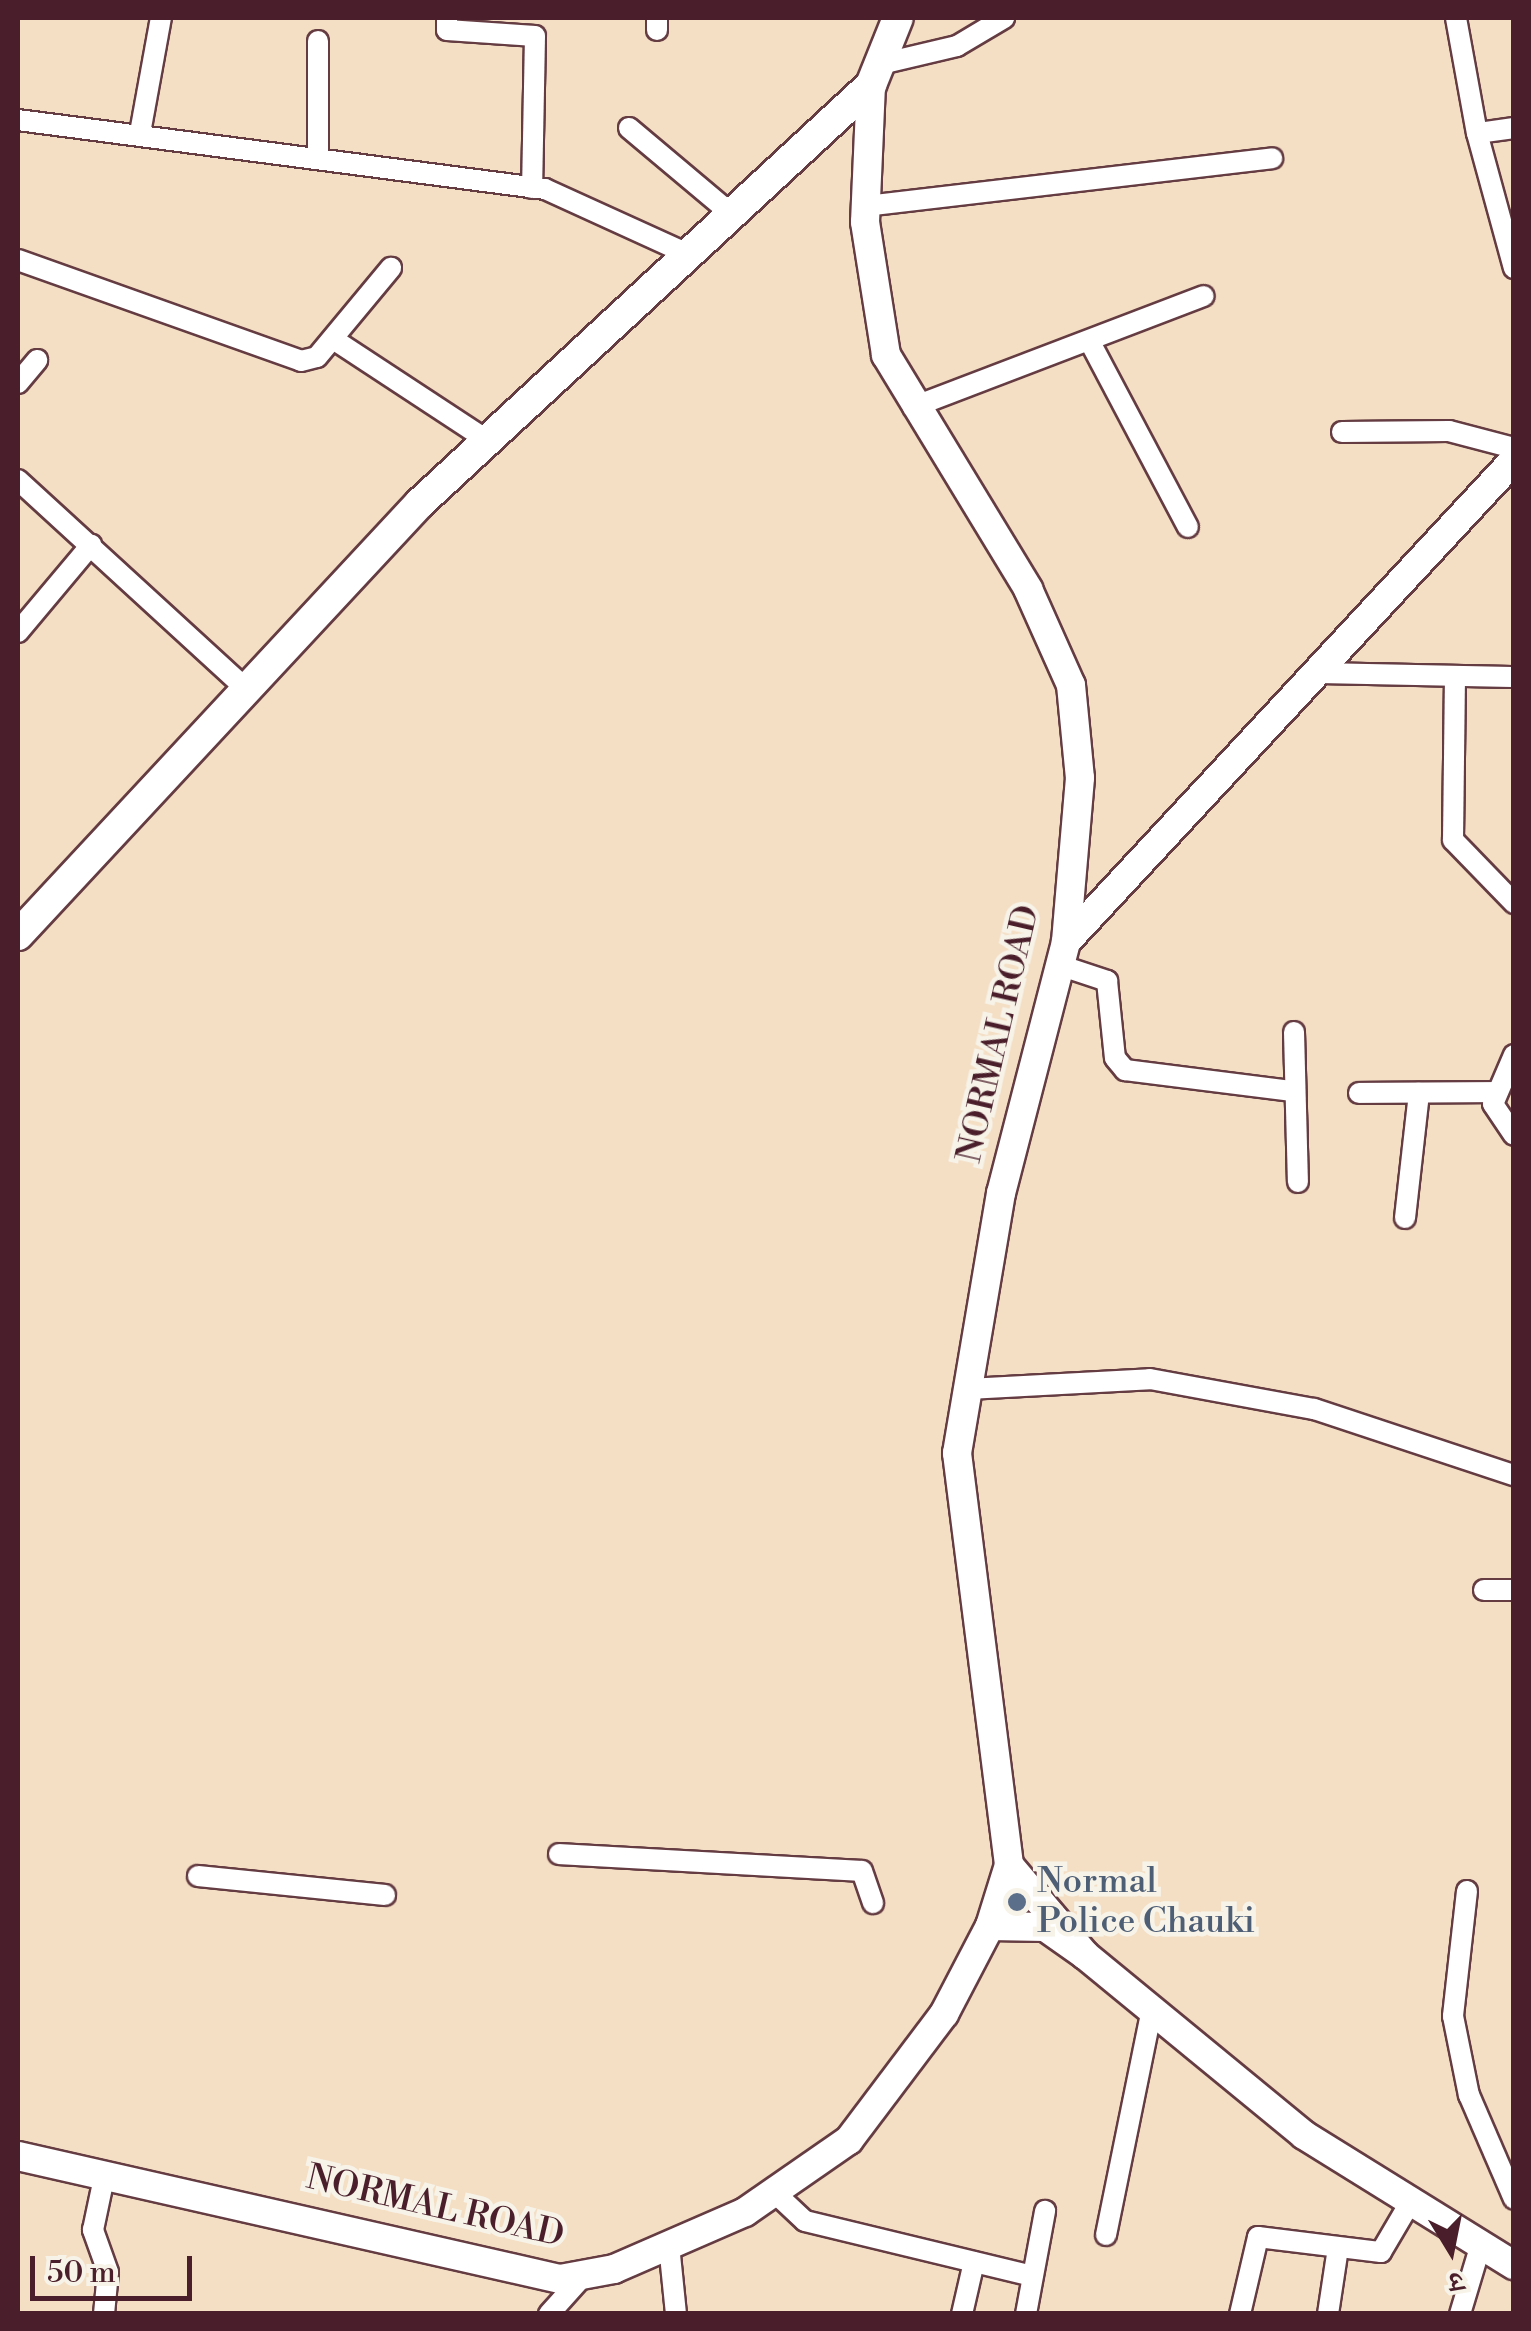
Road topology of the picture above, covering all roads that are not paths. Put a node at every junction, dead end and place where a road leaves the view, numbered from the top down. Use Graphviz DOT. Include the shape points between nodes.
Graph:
graph roads {
  1 [pos="162,18"];
  2 [pos="448,18"];
  3 [pos="898,18"];
  4 [pos="1004,18"];
  5 [pos="1456,18"];
  6 [pos="318,41"];
  7 [pos="878,74"];
  8 [pos="18,120"];
  9 [pos="629,128"];
  10 [pos="1514,128"];
  11 [pos="140,133"];
  12 [pos="1477,133"];
  13 [pos="318,156"];
  14 [pos="1272,158"];
  15 [pos="532,188"];
  16 [pos="866,206"];
  17 [pos="734,216"];
  18 [pos="690,255"];
  19 [pos="18,260"];
  20 [pos="391,268"];
  21 [pos="1514,268"];
  22 [pos="1204,296"];
  23 [pos="332,338"];
  24 [pos="1092,344"];
  25 [pos="37,360"];
  26 [pos="18,383"];
  27 [pos="913,407"];
  28 [pos="1342,432"];
  29 [pos="486,440"];
  30 [pos="1514,448"];
  31 [pos="1514,460"];
  32 [pos="18,480"];
  33 [pos="1188,527"];
  34 [pos="91,545"];
  35 [pos="18,632"];
  36 [pos="1317,674"];
  37 [pos="1455,676"];
  38 [pos="1514,677"];
  39 [pos="244,687"];
  40 [pos="1514,903"];
  41 [pos="18,936"];
  42 [pos="1062,953"];
  43 [pos="1294,1032"];
  44 [pos="1514,1055"];
  45 [pos="1291,1091"];
  46 [pos="1494,1092"];
  47 [pos="1359,1093"];
  48 [pos="1420,1093"];
  49 [pos="1514,1135"];
  50 [pos="1298,1182"];
  51 [pos="1404,1218"];
  52 [pos="968,1390"];
  53 [pos="1514,1476"];
  54 [pos="1484,1590"];
  55 [pos="1514,1590"];
  56 [pos="559,1854"];
  57 [pos="1008,1865"];
  58 [pos="198,1876"];
  59 [pos="1468,1892"];
  60 [pos="385,1895"];
  61 [pos="873,1904"];
  62 [pos="990,1926"];
  63 [pos="1085,1955"];
  64 [pos="1151,2014"];
  65 [pos="18,2156"];
  66 [pos="105,2174"];
  67 [pos="774,2192"];
  68 [pos="1514,2198"];
  69 [pos="1411,2201"];
  70 [pos="1045,2211"];
  71 [pos="1106,2235"];
  72 [pos="1481,2244"];
  73 [pos="669,2245"];
  74 [pos="1338,2248"];
  75 [pos="974,2262"];
  76 [pos="1514,2264"];
  77 [pos="585,2274"];
  78 [pos="1032,2276"];
  79 [pos="104,2314"];
  80 [pos="549,2314"];
  81 [pos="676,2314"];
  82 [pos="962,2314"];
  83 [pos="1026,2314"];
  84 [pos="1240,2314"];
  85 [pos="1328,2314"];
  86 [pos="1460,2314"];
  1 -- 11 [label="street"];
  2 -- 15 [label="street" via="447,30 535,36"];
  3 -- 7 [label="main road"];
  4 -- 7 [label="street" via="957,46"];
  5 -- 12 [label="street"];
  6 -- 13 [label="street"];
  7 -- 16 [label="main road, NORMAL ROAD"];
  7 -- 17 [label="main road"];
  8 -- 11 [label="street"];
  9 -- 17 [label="street"];
  10 -- 12 [label="street"];
  11 -- 13 [label="street"];
  12 -- 21 [label="street"];
  13 -- 15 [label="street"];
  14 -- 16 [label="street"];
  15 -- 18 [label="street"];
  16 -- 27 [label="main road, NORMAL ROAD" via="886,355"];
  17 -- 18 [label="main road"];
  18 -- 29 [label="main road"];
  19 -- 23 [label="street" via="301,361"];
  20 -- 23 [label="street"];
  22 -- 24 [label="street"];
  23 -- 29 [label="street"];
  24 -- 27 [label="street"];
  24 -- 33 [label="street"];
  25 -- 26 [label="street"];
  27 -- 42 [label="main road, NORMAL ROAD" via="1028,588 1071,685 1080,778"];
  28 -- 30 [label="street" via="1449,430"];
  29 -- 39 [label="main road"];
  31 -- 36 [label="main road"];
  32 -- 34 [label="street"];
  34 -- 35 [label="street"];
  34 -- 39 [label="street"];
  36 -- 37 [label="street"];
  36 -- 42 [label="main road"];
  37 -- 38 [label="street"];
  37 -- 40 [label="street" via="1453,840"];
  39 -- 41 [label="main road"];
  42 -- 45 [label="street" via="1108,981 1116,1058 1126,1070"];
  42 -- 52 [label="main road, NORMAL ROAD" via="1001,1193"];
  43 -- 45 [label="street"];
  44 -- 46 [label="street"];
  45 -- 50 [label="street"];
  46 -- 48 [label="street"];
  46 -- 49 [label="street" via="1496,1115"];
  47 -- 48 [label="street"];
  48 -- 51 [label="street"];
  52 -- 53 [label="street" via="1150,1379 1314,1408"];
  52 -- 57 [label="main road, NORMAL ROAD" via="957,1453"];
  54 -- 55 [label="street"];
  56 -- 61 [label="street" via="862,1871"];
  57 -- 62 [label="main road, NORMAL ROAD"];
  57 -- 63 [label="main road"];
  58 -- 60 [label="street"];
  59 -- 68 [label="street" via="1453,2016 1469,2095"];
  62 -- 63 [label="main road" via="1045,1926"];
  62 -- 67 [label="main road, NORMAL ROAD" via="944,2014 850,2140"];
  63 -- 64 [label="main road"];
  64 -- 69 [label="main road" via="1304,2136"];
  64 -- 71 [label="street"];
  65 -- 66 [label="main road, NORMAL ROAD"];
  66 -- 77 [label="main road, NORMAL ROAD" via="560,2279"];
  66 -- 79 [label="street" via="93,2230 108,2272"];
  67 -- 73 [label="main road, NORMAL ROAD"];
  67 -- 75 [label="street" via="805,2221"];
  69 -- 72 [label="main road"];
  69 -- 74 [label="street" via="1381,2252"];
  70 -- 78 [label="street"];
  72 -- 76 [label="main road"];
  72 -- 86 [label="street"];
  73 -- 77 [label="main road, NORMAL ROAD"];
  73 -- 81 [label="street"];
  74 -- 84 [label="street" via="1258,2237"];
  74 -- 85 [label="street"];
  75 -- 78 [label="street"];
  75 -- 82 [label="street"];
  77 -- 80 [label="street"];
  78 -- 83 [label="street"];
}
